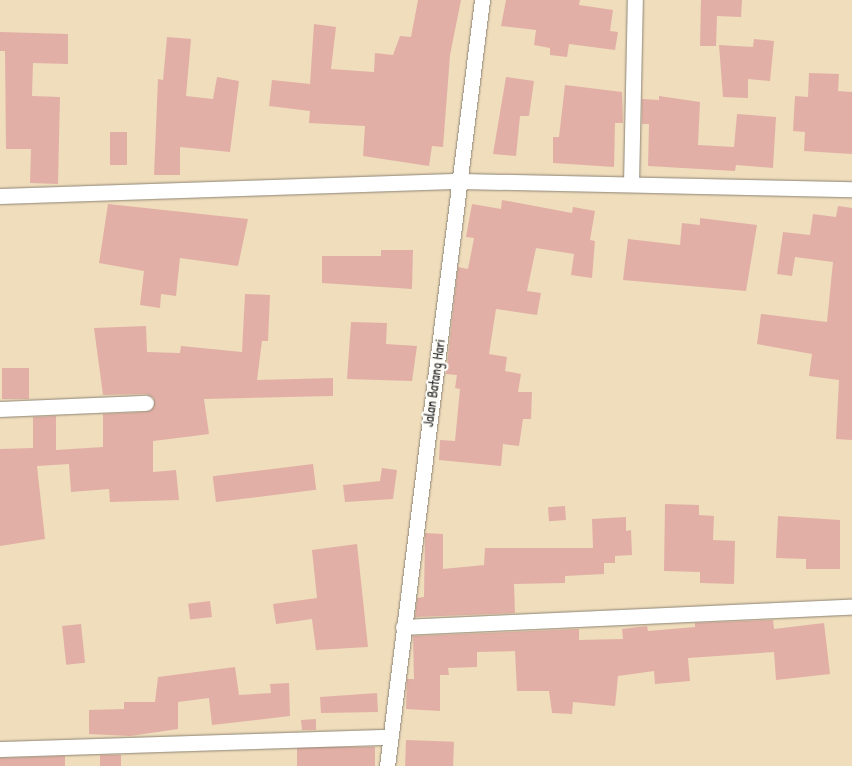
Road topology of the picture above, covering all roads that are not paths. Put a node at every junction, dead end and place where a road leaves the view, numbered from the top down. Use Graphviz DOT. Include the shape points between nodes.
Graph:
graph roads {
  1 [pos="482,0"];
  2 [pos="635,0"];
  3 [pos="461,181"];
  4 [pos="632,184"];
  5 [pos="852,189"];
  6 [pos="0,196"];
  7 [pos="146,403"];
  8 [pos="0,409"];
  9 [pos="852,607"];
  10 [pos="403,627"];
  11 [pos="390,737"];
  12 [pos="0,750"];
  13 [pos="387,766"];
  1 -- 3 [label="street, Jalan Batang Hari"];
  2 -- 4 [label="street"];
  3 -- 4 [label="street"];
  3 -- 6 [label="street"];
  3 -- 10 [label="street, Jalan Batang Hari"];
  4 -- 5 [label="street"];
  7 -- 8 [label="street"];
  9 -- 10 [label="street"];
  10 -- 11 [label="street, Jalan Batang Hari"];
  11 -- 12 [label="street"];
  11 -- 13 [label="street, Jalan Batang Hari"];
}
